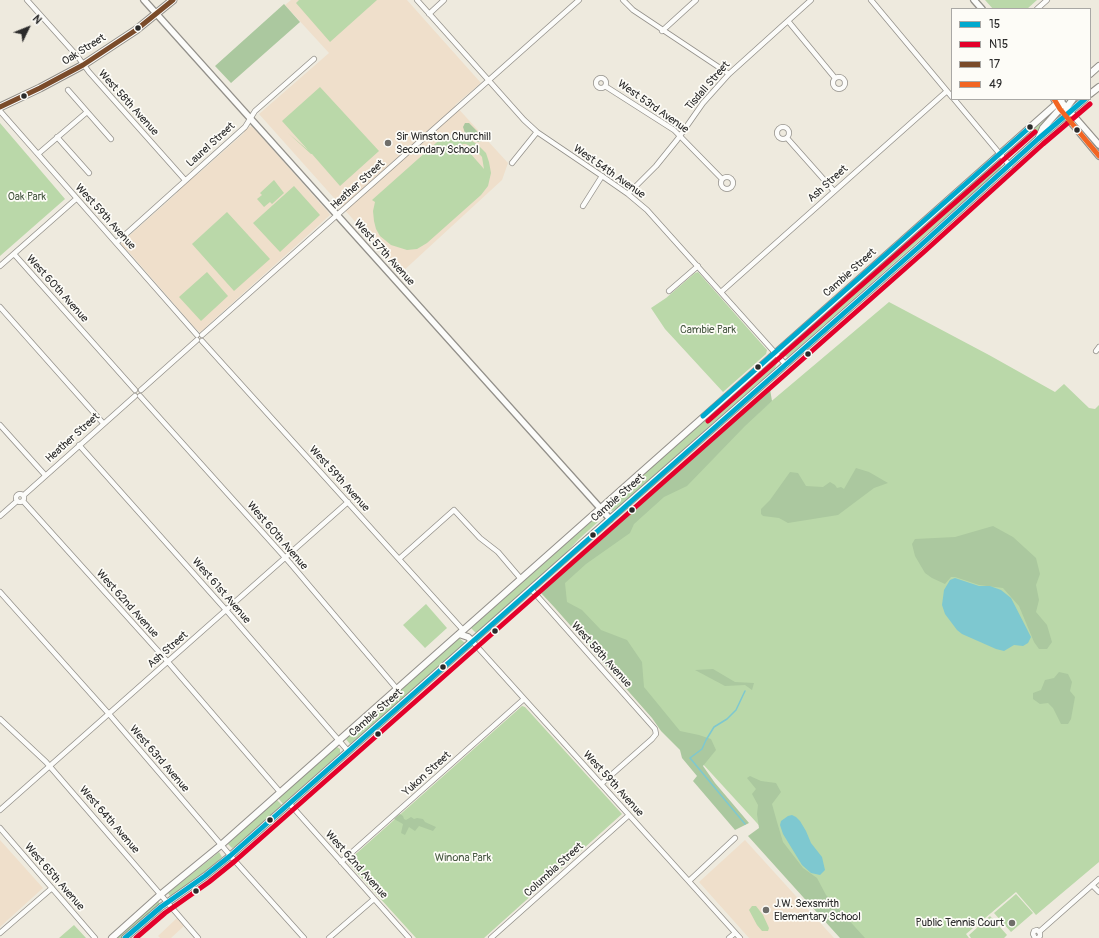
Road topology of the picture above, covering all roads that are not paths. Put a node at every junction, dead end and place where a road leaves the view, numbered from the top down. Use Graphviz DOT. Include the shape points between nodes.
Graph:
graph roads {
  1 [pos="27,0"];
  2 [pos="144,0"];
  3 [pos="173,0"];
  4 [pos="417,0"];
  5 [pos="444,0"];
  6 [pos="579,0"];
  7 [pos="623,0"];
  8 [pos="696,0"];
  9 [pos="811,0"];
  10 [pos="871,0"];
  11 [pos="974,0"];
  12 [pos="1047,0"];
  13 [pos="981,8"];
  14 [pos="1038,8"];
  15 [pos="156,14"];
  16 [pos="429,14"];
  17 [pos="788,21"];
  18 [pos="662,31"];
  19 [pos="314,59"];
  20 [pos="83,65"];
  21 [pos="1099,66"];
  22 [pos="1091,73"];
  23 [pos="729,74"];
  24 [pos="835,78"];
  25 [pos="489,80"];
  26 [pos="605,86"];
  27 [pos="1099,86"];
  28 [pos="68,90"];
  29 [pos="947,91"];
  30 [pos="1091,93"];
  31 [pos="951,96"];
  32 [pos="955,100"];
  33 [pos="1073,100"];
  34 [pos="1084,100"];
  35 [pos="1059,102"];
  36 [pos="0,107"];
  37 [pos="0,111"];
  38 [pos="1068,111"];
  39 [pos="87,112"];
  40 [pos="251,118"];
  41 [pos="537,132"];
  42 [pos="680,136"];
  43 [pos="58,137"];
  44 [pos="111,138"];
  45 [pos="787,138"];
  46 [pos="1038,139"];
  47 [pos="1099,145"];
  48 [pos="38,154"];
  49 [pos="999,154"];
  50 [pos="1099,156"];
  51 [pos="512,163"];
  52 [pos="1010,166"];
  53 [pos="89,173"];
  54 [pos="602,176"];
  55 [pos="722,179"];
  56 [pos="185,180"];
  57 [pos="834,191"];
  58 [pos="628,194"];
  59 [pos="76,199"];
  60 [pos="584,206"];
  61 [pos="337,215"];
  62 [pos="116,243"];
  63 [pos="14,254"];
  64 [pos="0,266"];
  65 [pos="698,266"];
  66 [pos="669,291"];
  67 [pos="721,292"];
  68 [pos="0,307"];
  69 [pos="199,338"];
  70 [pos="775,352"];
  71 [pos="786,365"];
  72 [pos="135,390"];
  73 [pos="141,390"];
  74 [pos="135,396"];
  75 [pos="140,396"];
  76 [pos="104,423"];
  77 [pos="0,425"];
  78 [pos="79,445"];
  79 [pos="45,476"];
  80 [pos="24,495"];
  81 [pos="17,501"];
  82 [pos="23,501"];
  83 [pos="348,502"];
  84 [pos="600,508"];
  85 [pos="0,516"];
  86 [pos="610,519"];
  87 [pos="285,558"];
  88 [pos="399,559"];
  89 [pos="521,579"];
  90 [pos="531,589"];
  91 [pos="0,592"];
  92 [pos="226,610"];
  93 [pos="463,630"];
  94 [pos="470,639"];
  95 [pos="168,662"];
  96 [pos="397,689"];
  97 [pos="524,699"];
  98 [pos="109,714"];
  99 [pos="0,720"];
  100 [pos="339,740"];
  101 [pos="348,751"];
  102 [pos="50,766"];
  103 [pos="601,784"];
  104 [pos="280,792"];
  105 [pos="289,803"];
  106 [pos="0,810"];
  107 [pos="629,815"];
  108 [pos="0,828"];
  109 [pos="735,838"];
  110 [pos="221,845"];
  111 [pos="230,856"];
  112 [pos="341,862"];
  113 [pos="1099,879"];
  114 [pos="689,881"];
  115 [pos="1092,885"];
  116 [pos="52,888"];
  117 [pos="1099,892"];
  118 [pos="160,895"];
  119 [pos="374,899"];
  120 [pos="167,903"];
  121 [pos="0,933"];
  122 [pos="735,933"];
  123 [pos="1037,937"];
  124 [pos="95,938"];
  125 [pos="112,938"];
  126 [pos="125,938"];
  127 [pos="198,938"];
  128 [pos="304,938"];
  129 [pos="329,938"];
  130 [pos="409,938"];
  131 [pos="491,938"];
  132 [pos="729,938"];
  133 [pos="740,938"];
  1 -- 20 [label="street, West 58th Avenue"];
  2 -- 15 [label="street, West 57th Avenue"];
  3 -- 15 [label="main road, Oak Street"];
  4 -- 16 [label="street, West 54th Avenue"];
  5 -- 16 [label="street"];
  6 -- 25 [label="street, Heather Street"];
  7 -- 18 [label="street"];
  8 -- 18 [label="street"];
  9 -- 17 [label="street, Tisdall Street"];
  10 -- 29 [label="street"];
  11 -- 13 [label="street"];
  12 -- 14 [label="street"];
  15 -- 20 [label="main road, Oak Street"];
  15 -- 40 [label="street, West 57th Avenue"];
  16 -- 25 [label="street, West 54th Avenue"];
  17 -- 23 [label="street, Tisdall Street"];
  17 -- 24 [label="street"];
  18 -- 23 [label="street"];
  19 -- 40 [label="street, Laurel Street" via="255,111"];
  20 -- 36 [label="main road, Oak Street" via="46,86"];
  20 -- 56 [label="street, West 58th Avenue"];
  21 -- 22 [label="main road"];
  23 -- 42 [label="street, Tisdall Street" via="702,103"];
  25 -- 41 [label="street, West 54th Avenue"];
  25 -- 61 [label="street, Heather Street"];
  26 -- 42 [label="street, West 53rd Avenue"];
  27 -- 30 [label="main road"];
  28 -- 39 [label="street"];
  29 -- 31 [label="street"];
  29 -- 57 [label="street, Ash Street"];
  32 -- 49 [label="street"];
  33 -- 38 [label="main road"];
  34 -- 38 [label="main road, Cambie Street"];
  35 -- 38 [label="street"];
  35 -- 38 [label="street"];
  35 -- 46 [label="main road" via="1057,113 1043,128"];
  35 -- 49 [label="main road, Cambie Street"];
  37 -- 48 [label="street, West 59th Avenue"];
  38 -- 46 [label="main road, Cambie Street"];
  38 -- 47 [label="street"];
  38 -- 50 [label="street"];
  39 -- 43 [label="street"];
  39 -- 44 [label="street"];
  40 -- 56 [label="street, Laurel Street" via="246,126"];
  40 -- 61 [label="street, West 57th Avenue"];
  41 -- 51 [label="street"];
  41 -- 54 [label="street, West 54th Avenue"];
  42 -- 55 [label="street, West 53rd Avenue"];
  42 -- 58 [label="street, Tisdall Street" via="656,166"];
  43 -- 48 [label="street"];
  43 -- 53 [label="street"];
  45 -- 57 [label="street"];
  46 -- 52 [label="main road, Cambie Street"];
  48 -- 59 [label="street, West 59th Avenue"];
  49 -- 52 [label="street"];
  49 -- 70 [label="main road, Cambie Street"];
  52 -- 71 [label="main road, Cambie Street"];
  54 -- 58 [label="street, West 54th Avenue"];
  54 -- 60 [label="street"];
  56 -- 62 [label="street, Laurel Street"];
  57 -- 67 [label="street, Ash Street"];
  58 -- 65 [label="street, West 54th Avenue" via="661,224"];
  59 -- 62 [label="street, West 59th Avenue"];
  59 -- 63 [label="street"];
  61 -- 69 [label="street, Heather Street"];
  61 -- 84 [label="street, West 57th Avenue"];
  62 -- 69 [label="street, West 59th Avenue"];
  63 -- 64 [label="street"];
  63 -- 72 [label="street, West 60th Avenue"];
  65 -- 66 [label="street"];
  65 -- 67 [label="street, West 54th Avenue"];
  67 -- 70 [label="street, West 54th Avenue"];
  68 -- 76 [label="street"];
  69 -- 73 [label="street, Heather Street"];
  69 -- 83 [label="street, West 59th Avenue"];
  70 -- 71 [label="street, West 54th Avenue"];
  70 -- 84 [label="main road, Cambie Street"];
  71 -- 86 [label="main road, Cambie Street"];
  72 -- 73 [label="street"];
  72 -- 74 [label="street"];
  73 -- 75 [label="street"];
  74 -- 75 [label="street"];
  74 -- 76 [label="street, Heather Street"];
  75 -- 87 [label="street, West 60th Avenue"];
  76 -- 78 [label="street, Heather Street"];
  77 -- 79 [label="street"];
  78 -- 79 [label="street, Heather Street"];
  78 -- 92 [label="street, West 61st Avenue"];
  79 -- 80 [label="street, Heather Street"];
  80 -- 81 [label="street" via="18,495"];
  80 -- 82 [label="street"];
  81 -- 82 [label="street"];
  81 -- 85 [label="street"];
  82 -- 95 [label="street, West 62nd Avenue"];
  83 -- 87 [label="street, Ash Street"];
  83 -- 88 [label="street, West 59th Avenue"];
  84 -- 86 [label="street, West 57th Avenue"];
  84 -- 89 [label="main road, Cambie Street"];
  86 -- 90 [label="main road, Cambie Street"];
  87 -- 92 [label="street, Ash Street"];
  87 -- 96 [label="street, West 60th Avenue"];
  88 -- 89 [label="street" via="454,510 480,538 498,552"];
  88 -- 93 [label="street, West 59th Avenue"];
  89 -- 93 [label="main road, Cambie Street"];
  90 -- 94 [label="main road, Cambie Street"];
  90 -- 103 [label="street, West 58th Avenue" via="654,726 656,734 652,739"];
  91 -- 98 [label="street, West 63rd Avenue"];
  92 -- 95 [label="street, Ash Street"];
  92 -- 100 [label="street, West 61st Avenue"];
  93 -- 94 [label="main road"];
  93 -- 94 [label="main road"];
  93 -- 96 [label="main road, Cambie Street"];
  94 -- 97 [label="street, West 59th Avenue"];
  94 -- 101 [label="main road, Cambie Street"];
  95 -- 98 [label="street, Ash Street"];
  95 -- 104 [label="street, West 62nd Avenue"];
  96 -- 100 [label="main road, Cambie Street"];
  97 -- 103 [label="street, West 59th Avenue"];
  97 -- 112 [label="street, Yukon Street"];
  98 -- 102 [label="street, Ash Street"];
  98 -- 110 [label="street, West 63rd Avenue"];
  99 -- 102 [label="street, West 64th Avenue"];
  100 -- 101 [label="street, West 61st Avenue"];
  100 -- 104 [label="main road, Cambie Street"];
  101 -- 105 [label="main road, Cambie Street"];
  102 -- 106 [label="street, Ash Street"];
  102 -- 118 [label="street, West 64th Avenue"];
  103 -- 107 [label="street, West 59th Avenue"];
  104 -- 110 [label="main road, Cambie Street"];
  105 -- 111 [label="main road, Cambie Street"];
  105 -- 112 [label="street, West 62nd Avenue"];
  107 -- 114 [label="street, West 59th Avenue"];
  107 -- 131 [label="street, Columbia Street"];
  108 -- 116 [label="street, West 65th Avenue"];
  109 -- 114 [label="street"];
  110 -- 111 [label="street, West 63rd Avenue"];
  110 -- 118 [label="main road, Cambie Street"];
  111 -- 120 [label="main road, Cambie Street"];
  111 -- 128 [label="street, West 63rd Avenue"];
  112 -- 119 [label="street, West 62nd Avenue"];
  113 -- 115 [label="street"];
  114 -- 122 [label="street, West 59th Avenue"];
  115 -- 117 [label="street"];
  115 -- 123 [label="street"];
  116 -- 121 [label="street"];
  116 -- 124 [label="street, West 65th Avenue"];
  118 -- 120 [label="street, West 64th Avenue"];
  118 -- 125 [label="main road, Cambie Street"];
  119 -- 129 [label="street"];
  119 -- 130 [label="street, West 62nd Avenue"];
  120 -- 126 [label="main road, Cambie Street"];
  120 -- 127 [label="street, West 64th Avenue"];
  122 -- 132 [label="street"];
  122 -- 133 [label="street, West 59th Avenue"];
}
